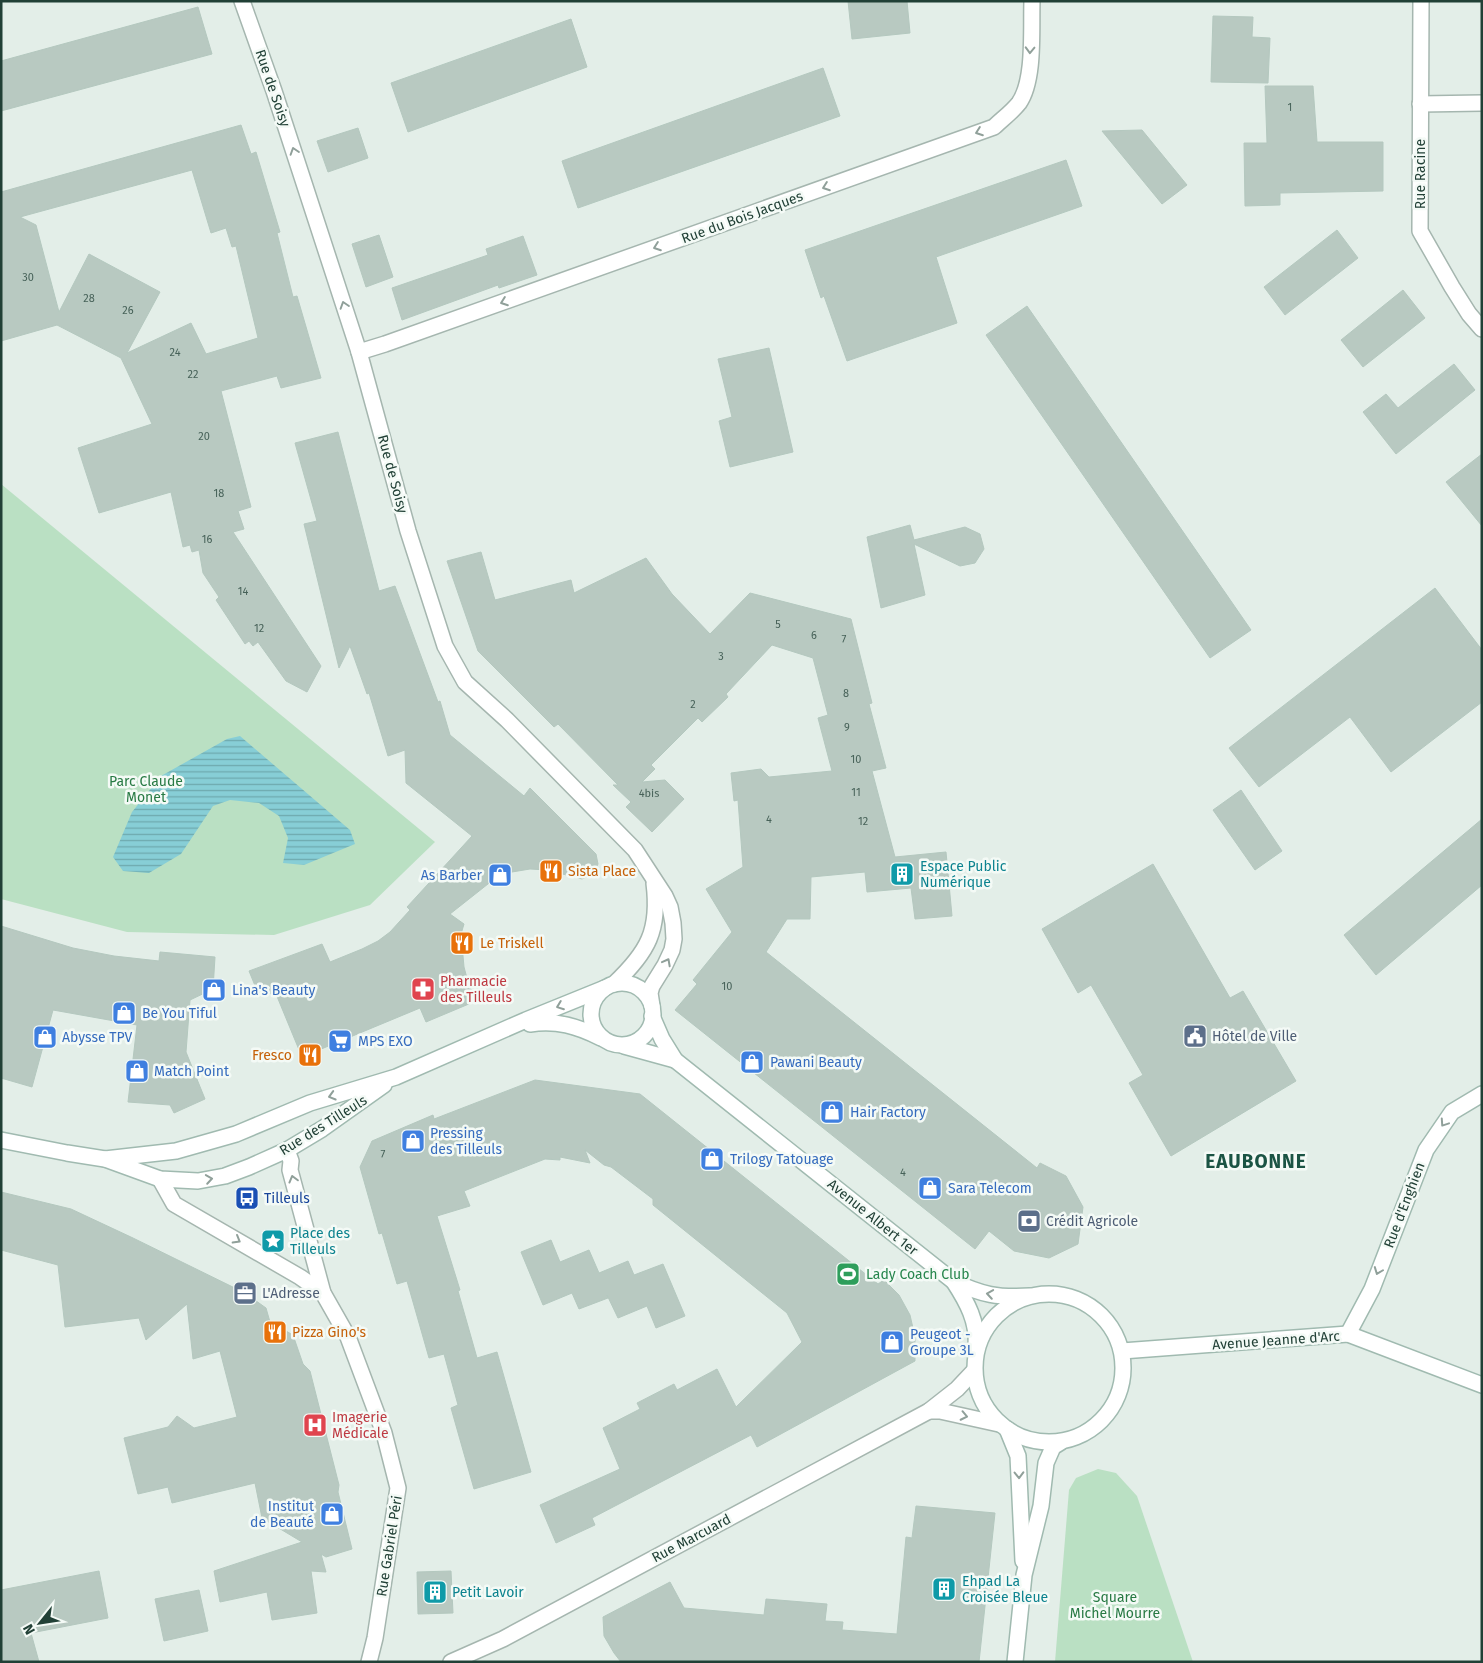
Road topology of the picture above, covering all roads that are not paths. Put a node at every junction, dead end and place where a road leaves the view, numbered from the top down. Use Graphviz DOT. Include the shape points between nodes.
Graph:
graph roads {
  1 [pos="242,1"];
  2 [pos="1032,1"];
  3 [pos="1421,1"];
  4 [pos="1482,103"];
  5 [pos="1420,104"];
  6 [pos="1482,329"];
  7 [pos="359,352"];
  8 [pos="654,881"];
  9 [pos="609,986"];
  10 [pos="652,1011"];
  11 [pos="509,1028"];
  12 [pos="602,1038"];
  13 [pos="621,1045"];
  14 [pos="675,1060"];
  15 [pos="396,1077"];
  16 [pos="1482,1094"];
  17 [pos="1,1140"];
  18 [pos="287,1150"];
  19 [pos="105,1159"];
  20 [pos="160,1179"];
  21 [pos="953,1281"];
  22 [pos="324,1293"];
  23 [pos="1030,1296"];
  24 [pos="1348,1334"];
  25 [pos="1122,1351"];
  26 [pos="975,1353"];
  27 [pos="974,1370"];
  28 [pos="1482,1385"];
  29 [pos="929,1411"];
  30 [pos="1003,1426"];
  31 [pos="1061,1442"];
  32 [pos="1024,1575"];
  33 [pos="369,1662"];
  34 [pos="452,1662"];
  35 [pos="1015,1662"];
  7 -- 1 [label="street, Rue de Soisy, one-way"];
  2 -- 7 [label="street, Rue du Bois Jacques, one-way" via="1026,90 1018,104 994,127"];
  3 -- 5 [label="street, Rue Racine"];
  4 -- 5 [label="street"];
  5 -- 6 [label="street, Rue Racine" via="1420,230 1452,287"];
  7 -- 8 [label="street, Rue de Soisy" via="408,531 445,646 465,682 635,850"];
  8 -- 9 [label="street, Rue de Soisy" via="656,916 651,936 624,975"];
  10 -- 8 [label="street, Rue de Soisy, one-way" via="652,986 669,958 674,939 670,907"];
  9 -- 10 [label="street" via="623,983 641,990"];
  9 -- 11 [label="street, Rue des Tilleuls, one-way"];
  9 -- 12 [label="street" via="598,995 591,1013 592,1022"];
  10 -- 13 [label="street" via="651,1025 646,1033 630,1044"];
  10 -- 14 [label="street, Avenue Albert 1er" via="662,1039"];
  11 -- 12 [label="street, Rue des Tilleuls" via="558,1023 572,1025"];
  11 -- 15 [label="street, Rue des Tilleuls"];
  12 -- 13 [label="street"];
  13 -- 14 [label="street, Avenue Albert 1er"];
  14 -- 21 [label="street, Avenue Albert 1er"];
  15 -- 18 [label="street, Rue des Tilleuls"];
  15 -- 19 [label="street, Rue des Tilleuls, one-way" via="310,1103 203,1144 176,1151"];
  16 -- 24 [label="street, Rue d'Enghien, one-way" via="1452,1112 1426,1150 1372,1289"];
  17 -- 19 [label="street"];
  20 -- 18 [label="street, Rue des Tilleuls, one-way" via="198,1181 226,1176"];
  22 -- 18 [label="street, Rue Gabriel Péri, one-way"];
  19 -- 20 [label="street"];
  20 -- 22 [label="street, Rue Gabriel Péri, one-way" via="174,1204"];
  23 -- 21 [label="street, Avenue Albert 1er, one-way" via="986,1294"];
  21 -- 26 [label="street, Avenue Albert 1er" via="971,1313 977,1337"];
  22 -- 33 [label="street, Rue Gabriel Péri" via="348,1336 384,1433 398,1488"];
  23 -- 25 [label="street" via="1050,1293 1071,1297 1094,1308 1112,1327"];
  23 -- 26 [label="street" via="1011,1303 994,1316 982,1333"];
  24 -- 25 [label="street, Avenue Jeanne d'Arc"];
  24 -- 28 [label="street, Avenue Jeanne d'Arc"];
  25 -- 31 [label="street" via="1121,1388 1114,1405 1102,1420 1083,1434"];
  26 -- 27 [label="street"];
  27 -- 29 [label="street, Rue Marcuard" via="957,1389"];
  27 -- 30 [label="street" via="982,1401"];
  29 -- 30 [label="street, one-way" via="962,1415"];
  29 -- 34 [label="street, Rue Marcuard" via="503,1638"];
  30 -- 31 [label="street" via="1017,1436 1036,1442"];
  30 -- 32 [label="street, one-way" via="1018,1456"];
  31 -- 32 [label="street" via="1053,1447 1046,1462 1041,1506"];
  32 -- 35 [label="street"];
}
